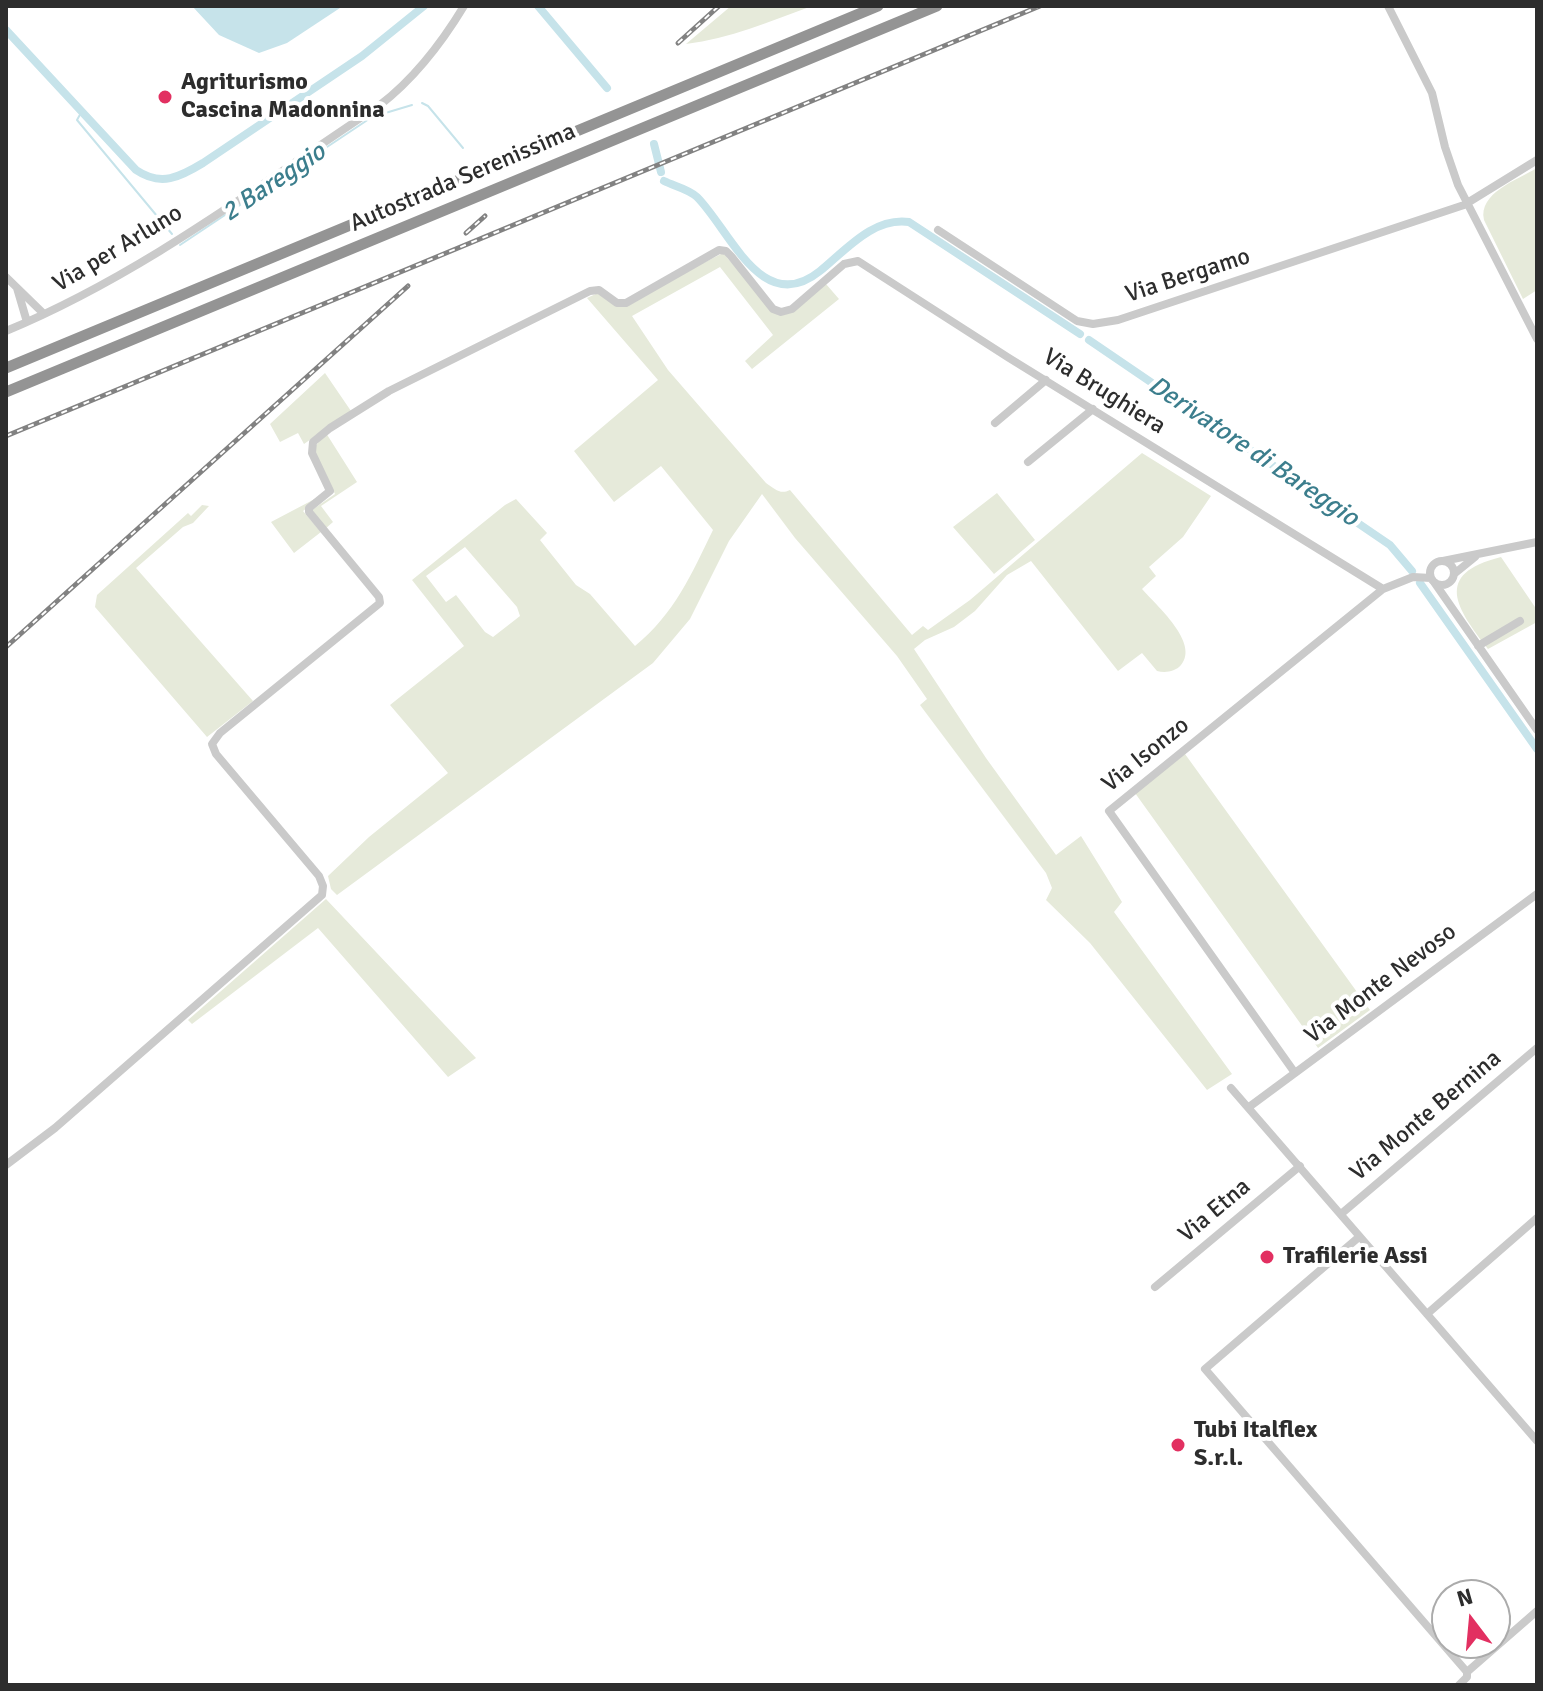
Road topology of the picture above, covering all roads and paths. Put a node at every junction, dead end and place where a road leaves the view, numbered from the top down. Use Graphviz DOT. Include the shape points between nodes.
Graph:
graph roads {
  1 [pos="464,6"];
  2 [pos="878,6"];
  3 [pos="937,6"];
  4 [pos="1388,6"];
  5 [pos="1537,160"];
  6 [pos="1467,204"];
  7 [pos="938,230"];
  8 [pos="6,277"];
  9 [pos="17,287"];
  10 [pos="46,314"];
  11 [pos="27,322"];
  12 [pos="6,331"];
  13 [pos="1537,339"];
  14 [pos="6,368"];
  15 [pos="1046,380"];
  16 [pos="6,392"];
  17 [pos="1093,409"];
  18 [pos="995,423"];
  19 [pos="1028,462"];
  20 [pos="1537,542"];
  21 [pos="1482,554"];
  22 [pos="1443,561"];
  23 [pos="1432,566"];
  24 [pos="1413,577"];
  25 [pos="1452,578"];
  26 [pos="1433,580"];
  27 [pos="1383,589"];
  28 [pos="1454,612"];
  29 [pos="1520,621"];
  30 [pos="1478,646"];
  31 [pos="1537,730"];
  32 [pos="1537,894"];
  33 [pos="1537,1048"];
  34 [pos="1295,1073"];
  35 [pos="1231,1088"];
  36 [pos="1249,1107"];
  37 [pos="6,1165"];
  38 [pos="1300,1166"];
  39 [pos="1341,1214"];
  40 [pos="1537,1218"];
  41 [pos="1359,1237"];
  42 [pos="1155,1287"];
  43 [pos="1427,1314"];
  44 [pos="1537,1441"];
  45 [pos="1537,1611"];
  46 [pos="1467,1672"];
  47 [pos="1459,1685"];
  1 -- 10 [label="street, Via per Arluno" via="417,72 380,105 138,265"];
  2 -- 14 [label="highway, Autostrada Serenissima"];
  3 -- 16 [label="highway, Autostrada Serenissima"];
  4 -- 6 [label="street" via="1432,93"];
  5 -- 6 [label="street, Via Bergamo"];
  6 -- 7 [label="street, Via Bergamo" via="1100,324 1077,321"];
  6 -- 13 [label="street"];
  8 -- 9 [label="street, Via per Arluno"];
  9 -- 10 [label="street, Via per Arluno"];
  9 -- 11 [label="street, Via per Arluno"];
  10 -- 11 [label="street"];
  11 -- 12 [label="street"];
  15 -- 17 [label="street, Via Brughiera"];
  15 -- 18 [label="street"];
  15 -- 37 [label="street, Via Brughiera" via="858,261 844,264 792,309 781,312 726,251 719,250 630,302 617,303 599,290 581,295 389,391 318,436 312,453 330,493 309,512 380,603 212,744 319,876 322,895"];
  17 -- 19 [label="street"];
  17 -- 27 [label="street, Via Brughiera"];
  20 -- 21 [label="street"];
  21 -- 22 [label="street"];
  21 -- 25 [label="street" via="1464,563"];
  22 -- 23 [label="street"];
  22 -- 25 [label="street" via="1452,566"];
  23 -- 24 [label="street"];
  23 -- 26 [label="street"];
  24 -- 26 [label="street"];
  24 -- 27 [label="street"];
  25 -- 26 [label="street" via="1442,585"];
  25 -- 28 [label="street"];
  26 -- 28 [label="street"];
  27 -- 34 [label="street, Via Isonzo" via="1109,811"];
  28 -- 30 [label="street"];
  29 -- 30 [label="street"];
  30 -- 31 [label="street"];
  32 -- 34 [label="street, Via Monte Nevoso"];
  33 -- 39 [label="street, Via Monte Bernina"];
  34 -- 36 [label="street, Via Monte Nevoso"];
  35 -- 36 [label="street"];
  36 -- 38 [label="street"];
  38 -- 39 [label="street"];
  38 -- 42 [label="street, Via Etna"];
  39 -- 41 [label="street"];
  40 -- 43 [label="street"];
  41 -- 43 [label="street"];
  41 -- 46 [label="street" via="1205,1369"];
  43 -- 44 [label="street"];
  45 -- 46 [label="street"];
  46 -- 47 [label="street"];
}
